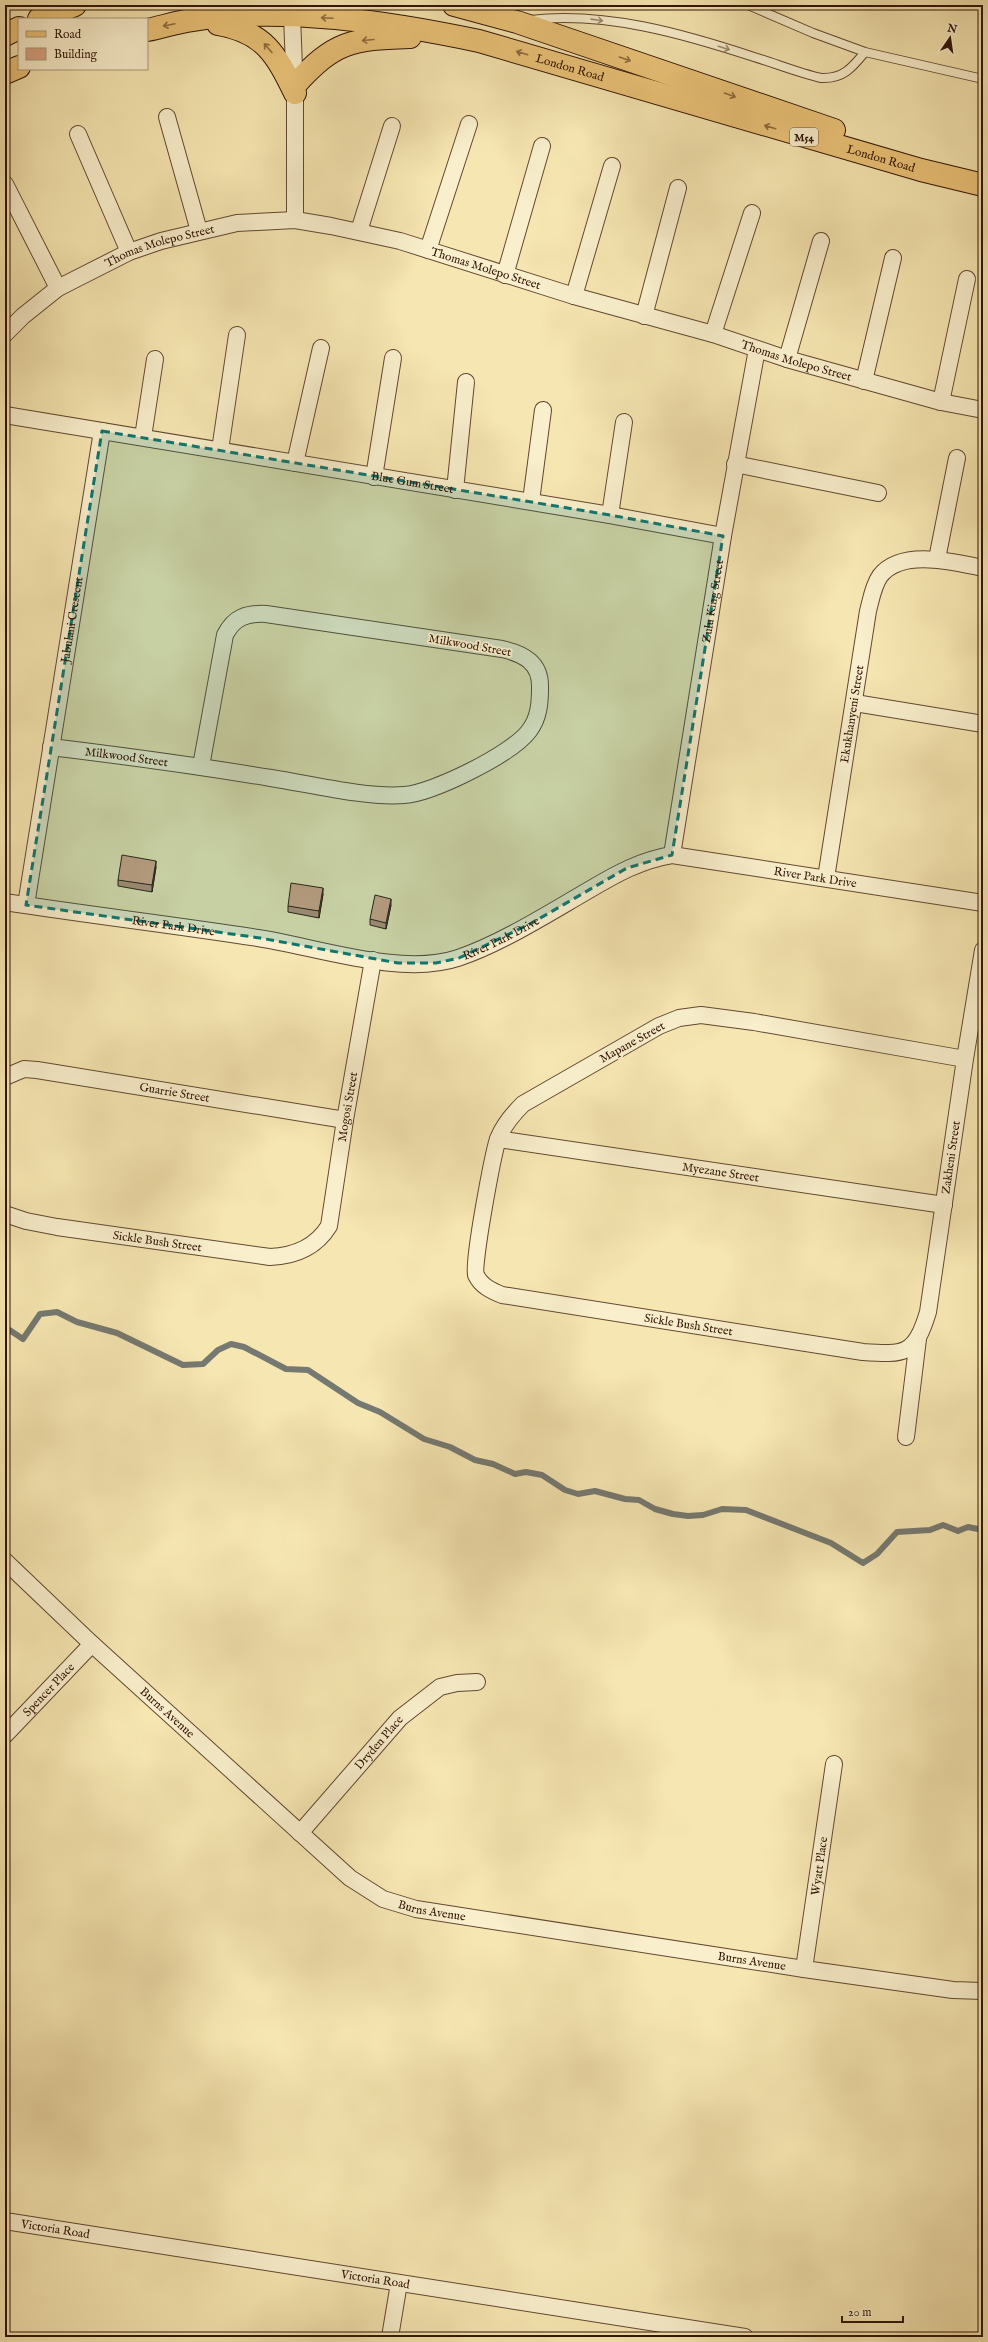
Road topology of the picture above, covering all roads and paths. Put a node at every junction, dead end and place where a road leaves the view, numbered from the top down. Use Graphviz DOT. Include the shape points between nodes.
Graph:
graph roads {
  1 [pos="75,5"];
  2 [pos="454,5"];
  3 [pos="748,5"];
  4 [pos="292,16"];
  5 [pos="42,18"];
  6 [pos="191,20"];
  7 [pos="517,22"];
  8 [pos="18,28"];
  9 [pos="148,30"];
  10 [pos="449,34"];
  11 [pos="5,35"];
  12 [pos="865,52"];
  13 [pos="18,67"];
  14 [pos="5,73"];
  15 [pos="983,79"];
  16 [pos="295,89"];
  17 [pos="167,117"];
  18 [pos="469,124"];
  19 [pos="392,126"];
  20 [pos="78,134"];
  21 [pos="542,146"];
  22 [pos="612,166"];
  23 [pos="983,172"];
  24 [pos="5,184"];
  25 [pos="983,185"];
  26 [pos="678,188"];
  27 [pos="752,213"];
  28 [pos="295,220"];
  29 [pos="199,231"];
  30 [pos="359,231"];
  31 [pos="820,241"];
  32 [pos="428,250"];
  33 [pos="129,252"];
  34 [pos="893,258"];
  35 [pos="505,275"];
  36 [pos="966,279"];
  37 [pos="58,288"];
  38 [pos="574,296"];
  39 [pos="644,316"];
  40 [pos="5,334"];
  41 [pos="713,334"];
  42 [pos="238,335"];
  43 [pos="321,348"];
  44 [pos="757,349"];
  45 [pos="393,358"];
  46 [pos="155,359"];
  47 [pos="787,359"];
  48 [pos="864,381"];
  49 [pos="466,382"];
  50 [pos="941,402"];
  51 [pos="543,410"];
  52 [pos="983,410"];
  53 [pos="5,415"];
  54 [pos="624,422"];
  55 [pos="102,431"];
  56 [pos="143,437"];
  57 [pos="220,450"];
  58 [pos="957,458"];
  59 [pos="295,463"];
  60 [pos="735,464"];
  61 [pos="374,477"];
  62 [pos="455,490"];
  63 [pos="878,493"];
  64 [pos="531,501"];
  65 [pos="610,515"];
  66 [pos="723,536"];
  67 [pos="937,559"];
  68 [pos="983,568"];
  69 [pos="855,703"];
  70 [pos="983,724"];
  71 [pos="51,747"];
  72 [pos="201,766"];
  73 [pos="672,855"];
  74 [pos="826,878"];
  75 [pos="5,902"];
  76 [pos="983,903"];
  77 [pos="26,905"];
  78 [pos="983,950"];
  79 [pos="373,960"];
  80 [pos="965,1059"];
  81 [pos="5,1076"];
  82 [pos="344,1120"];
  83 [pos="498,1139"];
  84 [pos="944,1205"];
  85 [pos="5,1214"];
  86 [pos="309,1247"];
  87 [pos="482,1284"];
  88 [pos="918,1340"];
  89 [pos="906,1437"];
  90 [pos="5,1561"];
  91 [pos="92,1644"];
  92 [pos="477,1682"];
  93 [pos="5,1736"];
  94 [pos="834,1764"];
  95 [pos="300,1833"];
  96 [pos="804,1969"];
  97 [pos="983,1991"];
  98 [pos="5,2221"];
  99 [pos="399,2283"];
  100 [pos="390,2337"];
  101 [pos="745,2337"];
  1 -- 5 [label="main road"];
  2 -- 7 [label="main road, London Road / M54"];
  3 -- 12 [label="lane"];
  4 -- 6 [label="main road, London Road / M54" via="234,16"];
  10 -- 4 [label="main road, London Road / M54, one-way" via="404,26"];
  4 -- 16 [label="street"];
  6 -- 9 [label="main road, London Road / M54, one-way"];
  16 -- 6 [label="main road, one-way" via="262,40 233,26"];
  7 -- 12 [label="lane, one-way" via="560,16 632,25 715,45 821,78 838,77 850,70"];
  7 -- 23 [label="main road, London Road / M54, one-way" via="886,147"];
  8 -- 11 [label="main road"];
  10 -- 16 [label="main road, one-way" via="362,40 345,45 321,59"];
  25 -- 10 [label="main road, London Road / M54, one-way" via="921,170"];
  12 -- 15 [label="lane"];
  13 -- 14 [label="main road"];
  16 -- 28 [label="street"];
  17 -- 29 [label="street"];
  18 -- 32 [label="street"];
  19 -- 30 [label="street"];
  20 -- 33 [label="street"];
  21 -- 35 [label="street"];
  22 -- 38 [label="street"];
  24 -- 37 [label="street"];
  26 -- 39 [label="street"];
  27 -- 41 [label="street"];
  28 -- 29 [label="street, Thomas Molepo Street" via="237,223"];
  28 -- 30 [label="street, Thomas Molepo Street"];
  29 -- 33 [label="street, Thomas Molepo Street"];
  30 -- 32 [label="street, Thomas Molepo Street"];
  31 -- 47 [label="street"];
  32 -- 35 [label="street, Thomas Molepo Street"];
  33 -- 37 [label="street, Thomas Molepo Street"];
  34 -- 48 [label="street"];
  35 -- 38 [label="street, Thomas Molepo Street"];
  36 -- 50 [label="street"];
  37 -- 40 [label="street, Thomas Molepo Street"];
  38 -- 39 [label="street, Thomas Molepo Street"];
  39 -- 41 [label="street, Thomas Molepo Street"];
  41 -- 44 [label="street, Thomas Molepo Street"];
  42 -- 57 [label="street"];
  43 -- 59 [label="street"];
  44 -- 47 [label="street, Thomas Molepo Street"];
  44 -- 60 [label="street, Zulu King Street"];
  45 -- 61 [label="street"];
  46 -- 56 [label="street"];
  47 -- 48 [label="street, Thomas Molepo Street"];
  48 -- 50 [label="street, Thomas Molepo Street"];
  49 -- 62 [label="street"];
  50 -- 52 [label="street, Thomas Molepo Street"];
  51 -- 64 [label="street"];
  53 -- 55 [label="street"];
  54 -- 65 [label="street"];
  55 -- 56 [label="street, Blue Gum Street"];
  55 -- 71 [label="street, Jabulani Crescent"];
  56 -- 57 [label="street, Blue Gum Street"];
  57 -- 59 [label="street, Blue Gum Street"];
  58 -- 67 [label="street"];
  59 -- 61 [label="street, Blue Gum Street"];
  60 -- 63 [label="street"];
  60 -- 66 [label="street, Zulu King Street"];
  61 -- 62 [label="street, Blue Gum Street"];
  62 -- 64 [label="street, Blue Gum Street"];
  64 -- 65 [label="street, Blue Gum Street"];
  65 -- 66 [label="street, Blue Gum Street"];
  66 -- 73 [label="street, Zulu King Street"];
  67 -- 68 [label="street"];
  67 -- 69 [label="street, Ekukhanyeni Street" via="898,562 887,567 879,577 873,591"];
  69 -- 70 [label="street"];
  69 -- 74 [label="street, Ekukhanyeni Street"];
  71 -- 72 [label="street, Milkwood Street"];
  71 -- 77 [label="street, Jabulani Crescent"];
  72 -- 72 [label="street, Milkwood Street" via="383,796 419,794 497,756 528,733 538,712 540,678 528,658 502,649 266,614 248,614 235,620 225,635"];
  73 -- 74 [label="street, River Park Drive"];
  73 -- 79 [label="street, River Park Drive" via="652,858 627,868 530,924 459,958 418,964"];
  74 -- 76 [label="street, River Park Drive"];
  75 -- 77 [label="street, River Park Drive"];
  77 -- 79 [label="street, River Park Drive" via="260,938"];
  78 -- 80 [label="street, Zakheni Street"];
  79 -- 82 [label="street, Mogosi Street"];
  80 -- 83 [label="street, Mapane Street" via="754,1022 701,1015 679,1018 659,1026 523,1104 511,1116"];
  80 -- 84 [label="street, Zakheni Street"];
  81 -- 82 [label="street, Guarrie Street" via="24,1069 37,1070"];
  82 -- 86 [label="street, Mogosi Street" via="329,1226"];
  83 -- 84 [label="street, Myezane Street"];
  83 -- 87 [label="street, Mapane Street" via="475,1259 476,1275"];
  84 -- 88 [label="street, Zakheni Street" via="928,1312"];
  85 -- 86 [label="street, Sickle Bush Street" via="56,1227 270,1258 286,1256"];
  87 -- 88 [label="street, Sickle Bush Street" via="502,1296 863,1352 898,1353 911,1348"];
  88 -- 89 [label="street, Zakheni Street"];
  90 -- 91 [label="street, Burns Avenue"];
  91 -- 93 [label="street, Spencer Place"];
  91 -- 95 [label="street, Burns Avenue"];
  92 -- 95 [label="street, Dryden Place" via="440,1687 400,1718"];
  94 -- 96 [label="street, Wyatt Place"];
  95 -- 96 [label="street, Burns Avenue" via="350,1878 367,1890 400,1905"];
  96 -- 97 [label="street, Burns Avenue" via="953,1990"];
  98 -- 99 [label="street, Victoria Road"];
  99 -- 100 [label="street"];
  99 -- 101 [label="street, Victoria Road"];
}
